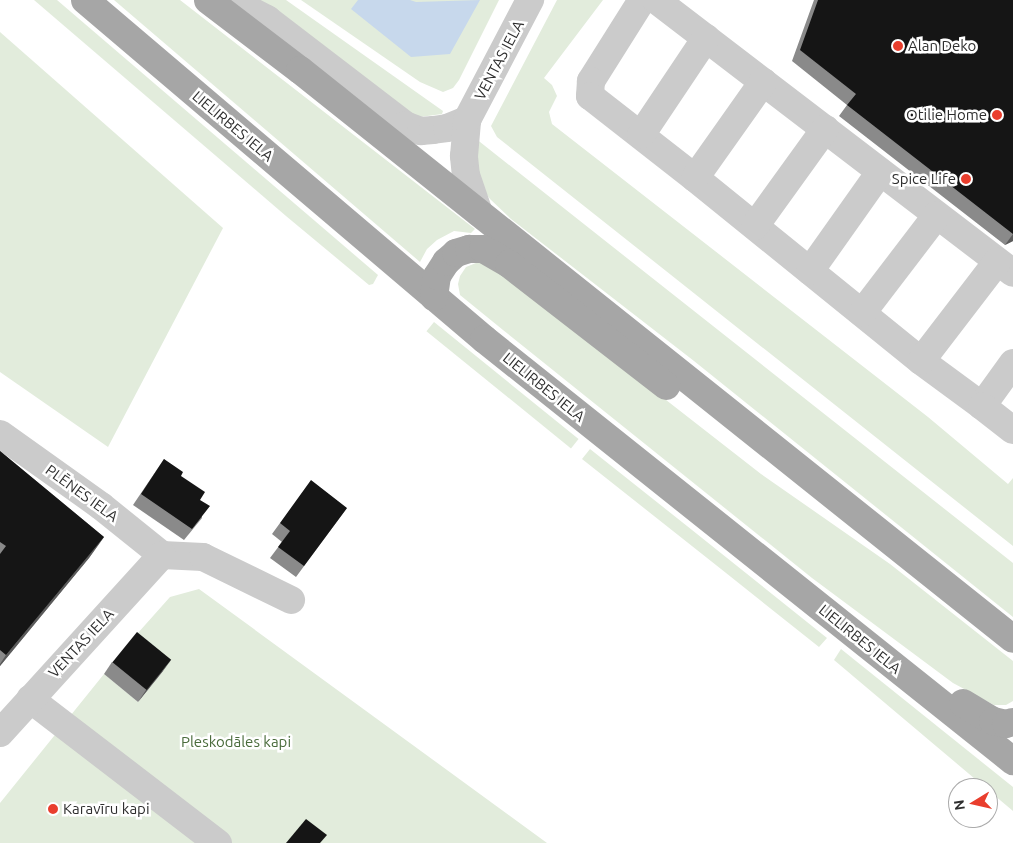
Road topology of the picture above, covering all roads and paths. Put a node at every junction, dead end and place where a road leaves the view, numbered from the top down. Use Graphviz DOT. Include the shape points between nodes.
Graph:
graph roads {
  1 [pos="85,0"];
  2 [pos="208,0"];
  3 [pos="230,0"];
  4 [pos="530,0"];
  5 [pos="642,0"];
  6 [pos="656,0"];
  7 [pos="706,38"];
  8 [pos="762,82"];
  9 [pos="467,120"];
  10 [pos="825,130"];
  11 [pos="641,135"];
  12 [pos="880,172"];
  13 [pos="695,178"];
  14 [pos="479,213"];
  15 [pos="937,215"];
  16 [pos="755,226"];
  17 [pos="1005,267"];
  18 [pos="810,271"];
  19 [pos="434,297"];
  20 [pos="862,313"];
  21 [pos="921,361"];
  22 [pos="1013,363"];
  23 [pos="982,406"];
  24 [pos="1013,430"];
  25 [pos="0,434"];
  26 [pos="836,498"];
  27 [pos="162,555"];
  28 [pos="291,600"];
  29 [pos="1013,639"];
  30 [pos="878,653"];
  31 [pos="30,699"];
  32 [pos="1013,722"];
  33 [pos="0,733"];
  34 [pos="1012,759"];
  35 [pos="218,843"];
  1 -- 19 [label="main road, LIELIRBES IELA"];
  2 -- 14 [label="main road"];
  3 -- 9 [label="street" via="267,19 406,125 421,131 447,128"];
  4 -- 9 [label="street, VENTAS IELA"];
  5 -- 11 [label="street" via="591,81 590,96"];
  6 -- 7 [label="street"];
  7 -- 8 [label="street"];
  7 -- 11 [label="street"];
  8 -- 10 [label="street"];
  8 -- 13 [label="street"];
  9 -- 14 [label="street, VENTAS IELA" via="466,176"];
  10 -- 12 [label="street"];
  10 -- 16 [label="street"];
  11 -- 13 [label="street"];
  12 -- 15 [label="street"];
  12 -- 18 [label="street"];
  13 -- 16 [label="street"];
  14 -- 26 [label="main road"];
  15 -- 17 [label="street"];
  15 -- 20 [label="street"];
  16 -- 18 [label="street"];
  17 -- 21 [label="street"];
  18 -- 20 [label="street"];
  19 -- 26 [label="main road" via="437,276 456,253 483,249 495,254 759,458"];
  19 -- 30 [label="main road, LIELIRBES IELA"];
  20 -- 21 [label="street"];
  21 -- 23 [label="street"];
  22 -- 23 [label="street"];
  23 -- 24 [label="street"];
  25 -- 27 [label="street, PLĒNES IELA" via="101,506"];
  26 -- 29 [label="main road"];
  27 -- 28 [label="street" via="203,557"];
  27 -- 31 [label="street, VENTAS IELA"];
  30 -- 32 [label="main road" via="916,668 993,721"];
  30 -- 34 [label="main road, LIELIRBES IELA"];
  31 -- 33 [label="street, VENTAS IELA"];
  31 -- 35 [label="street"];
}
